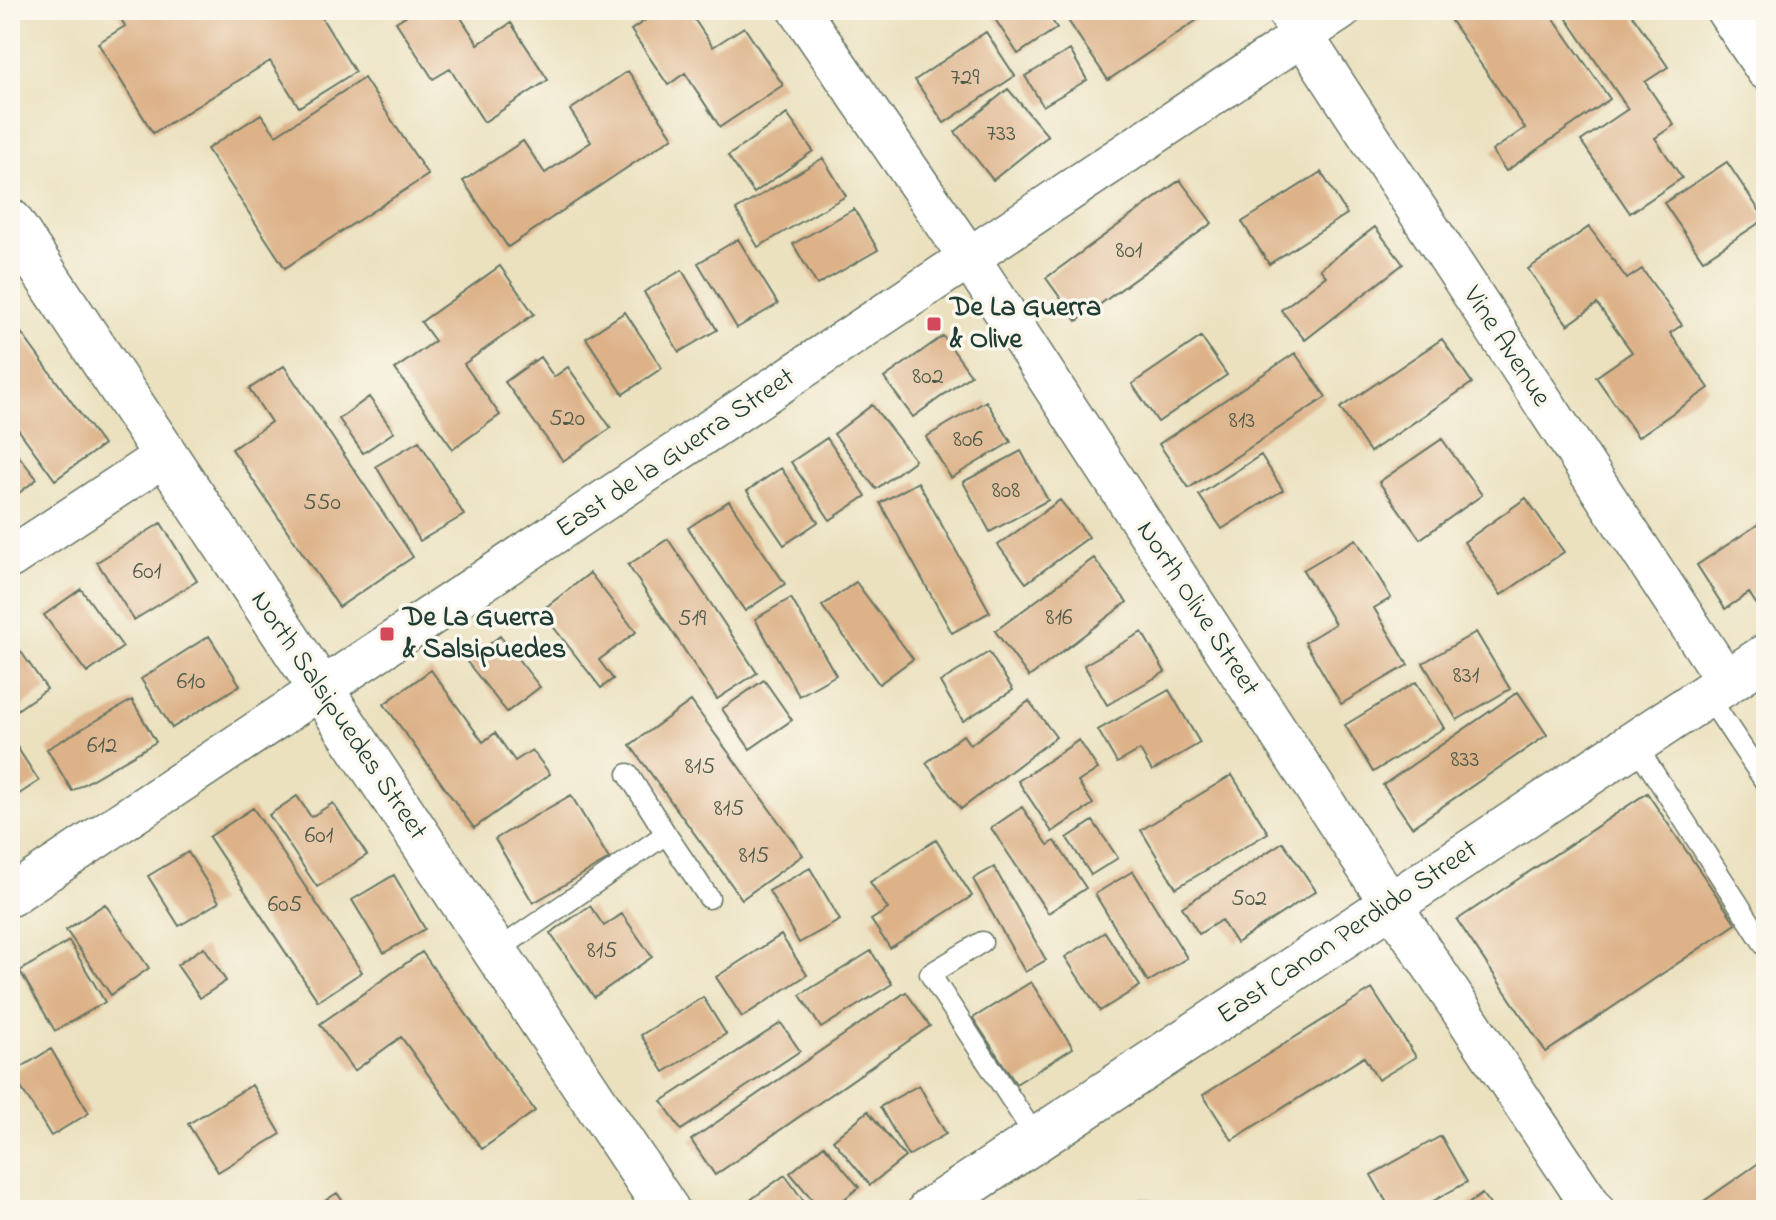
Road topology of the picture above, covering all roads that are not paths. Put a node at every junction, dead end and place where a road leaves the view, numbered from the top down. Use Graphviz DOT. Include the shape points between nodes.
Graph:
graph roads {
  1 [pos="799,10"];
  2 [pos="1341,10"];
  3 [pos="1726,10"];
  4 [pos="1294,23"];
  5 [pos="1766,70"];
  6 [pos="10,221"];
  7 [pos="970,259"];
  8 [pos="164,456"];
  9 [pos="10,558"];
  10 [pos="1766,656"];
  11 [pos="322,688"];
  12 [pos="1717,689"];
  13 [pos="1635,744"];
  14 [pos="628,774"];
  15 [pos="1766,783"];
  16 [pos="666,834"];
  17 [pos="10,896"];
  18 [pos="709,898"];
  19 [pos="1391,905"];
  20 [pos="982,942"];
  21 [pos="1766,947"];
  22 [pos="495,952"];
  23 [pos="1037,1139"];
  24 [pos="667,1210"];
  25 [pos="930,1210"];
  26 [pos="1594,1210"];
  1 -- 7 [label="street, North Olive Street"];
  2 -- 4 [label="street, East de la Guerra Street"];
  3 -- 5 [label="street"];
  4 -- 7 [label="street, East de la Guerra Street"];
  4 -- 12 [label="street, Vine Avenue"];
  6 -- 8 [label="street, North Salsipuedes Street"];
  7 -- 11 [label="street, East de la Guerra Street"];
  7 -- 19 [label="street, North Olive Street"];
  8 -- 9 [label="street"];
  8 -- 11 [label="street, North Salsipuedes Street"];
  10 -- 12 [label="street, East Canon Perdido Street"];
  11 -- 17 [label="street, East de la Guerra Street"];
  11 -- 22 [label="street, North Salsipuedes Street"];
  12 -- 13 [label="street, East Canon Perdido Street"];
  12 -- 15 [label="lane"];
  13 -- 19 [label="street, East Canon Perdido Street"];
  13 -- 21 [label="lane"];
  14 -- 16 [label="lane"];
  16 -- 18 [label="lane"];
  16 -- 22 [label="lane"];
  19 -- 23 [label="street, East Canon Perdido Street"];
  19 -- 26 [label="street, North Olive Street"];
  20 -- 23 [label="lane" via="930,974"];
  22 -- 24 [label="street, North Salsipuedes Street"];
  23 -- 25 [label="street, East Canon Perdido Street"];
}
